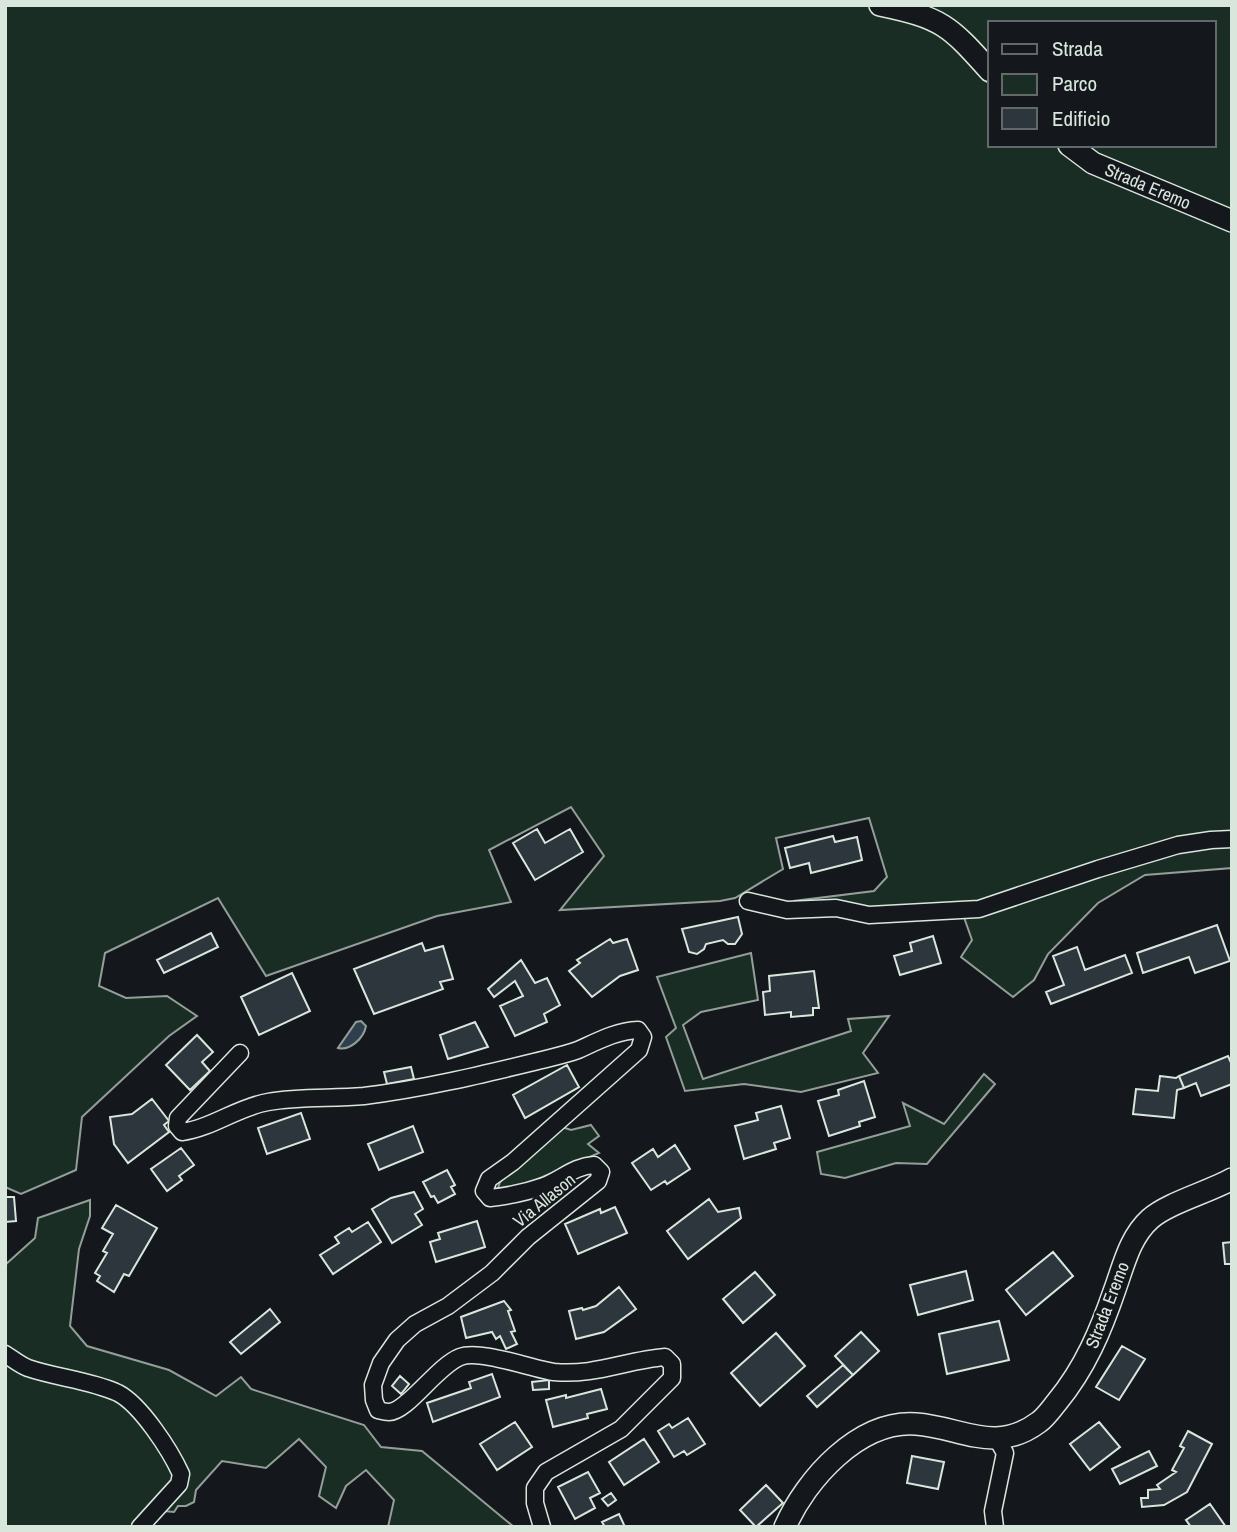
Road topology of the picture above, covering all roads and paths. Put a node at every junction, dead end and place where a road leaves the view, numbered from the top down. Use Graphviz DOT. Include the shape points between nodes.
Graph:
graph roads {
  1 [pos="880,5"];
  2 [pos="988,69"];
  3 [pos="1072,147"];
  4 [pos="1232,221"];
  5 [pos="1232,839"];
  6 [pos="748,901"];
  7 [pos="240,1053"];
  8 [pos="1232,1180"];
  9 [pos="5,1354"];
  10 [pos="996,1437"];
  11 [pos="140,1527"];
  12 [pos="542,1527"];
  13 [pos="785,1527"];
  14 [pos="995,1527"];
  1 -- 2 [label="main road" via="934,19 954,32"];
  3 -- 4 [label="main road, Strada Eremo" via="1093,163"];
  5 -- 6 [label="street" via="1178,845 979,909 869,915 836,908 787,910"];
  7 -- 12 [label="street, Via Allason" via="178,1118 182,1132 266,1102 363,1096 542,1060 626,1030 638,1030 643,1037 639,1050 513,1163 489,1179 484,1191 490,1198 509,1195 545,1185 580,1166 594,1165 601,1172 598,1181 492,1272 397,1340 373,1385 378,1410 389,1412 401,1408 443,1366 462,1356 585,1373 665,1357 672,1364 672,1378 648,1403 621,1429 546,1472 535,1488 534,1503"];
  8 -- 10 [label="main road, Strada Eremo" via="1152,1217 1133,1239 1100,1333 1074,1382 1040,1422"];
  9 -- 11 [label="street" via="25,1367 120,1394 152,1427 181,1474 179,1483"];
  10 -- 13 [label="main road, Strada Eremo" via="981,1438 916,1423 884,1428 828,1465 806,1490"];
  10 -- 14 [label="street" via="1005,1453 993,1511"];
}
